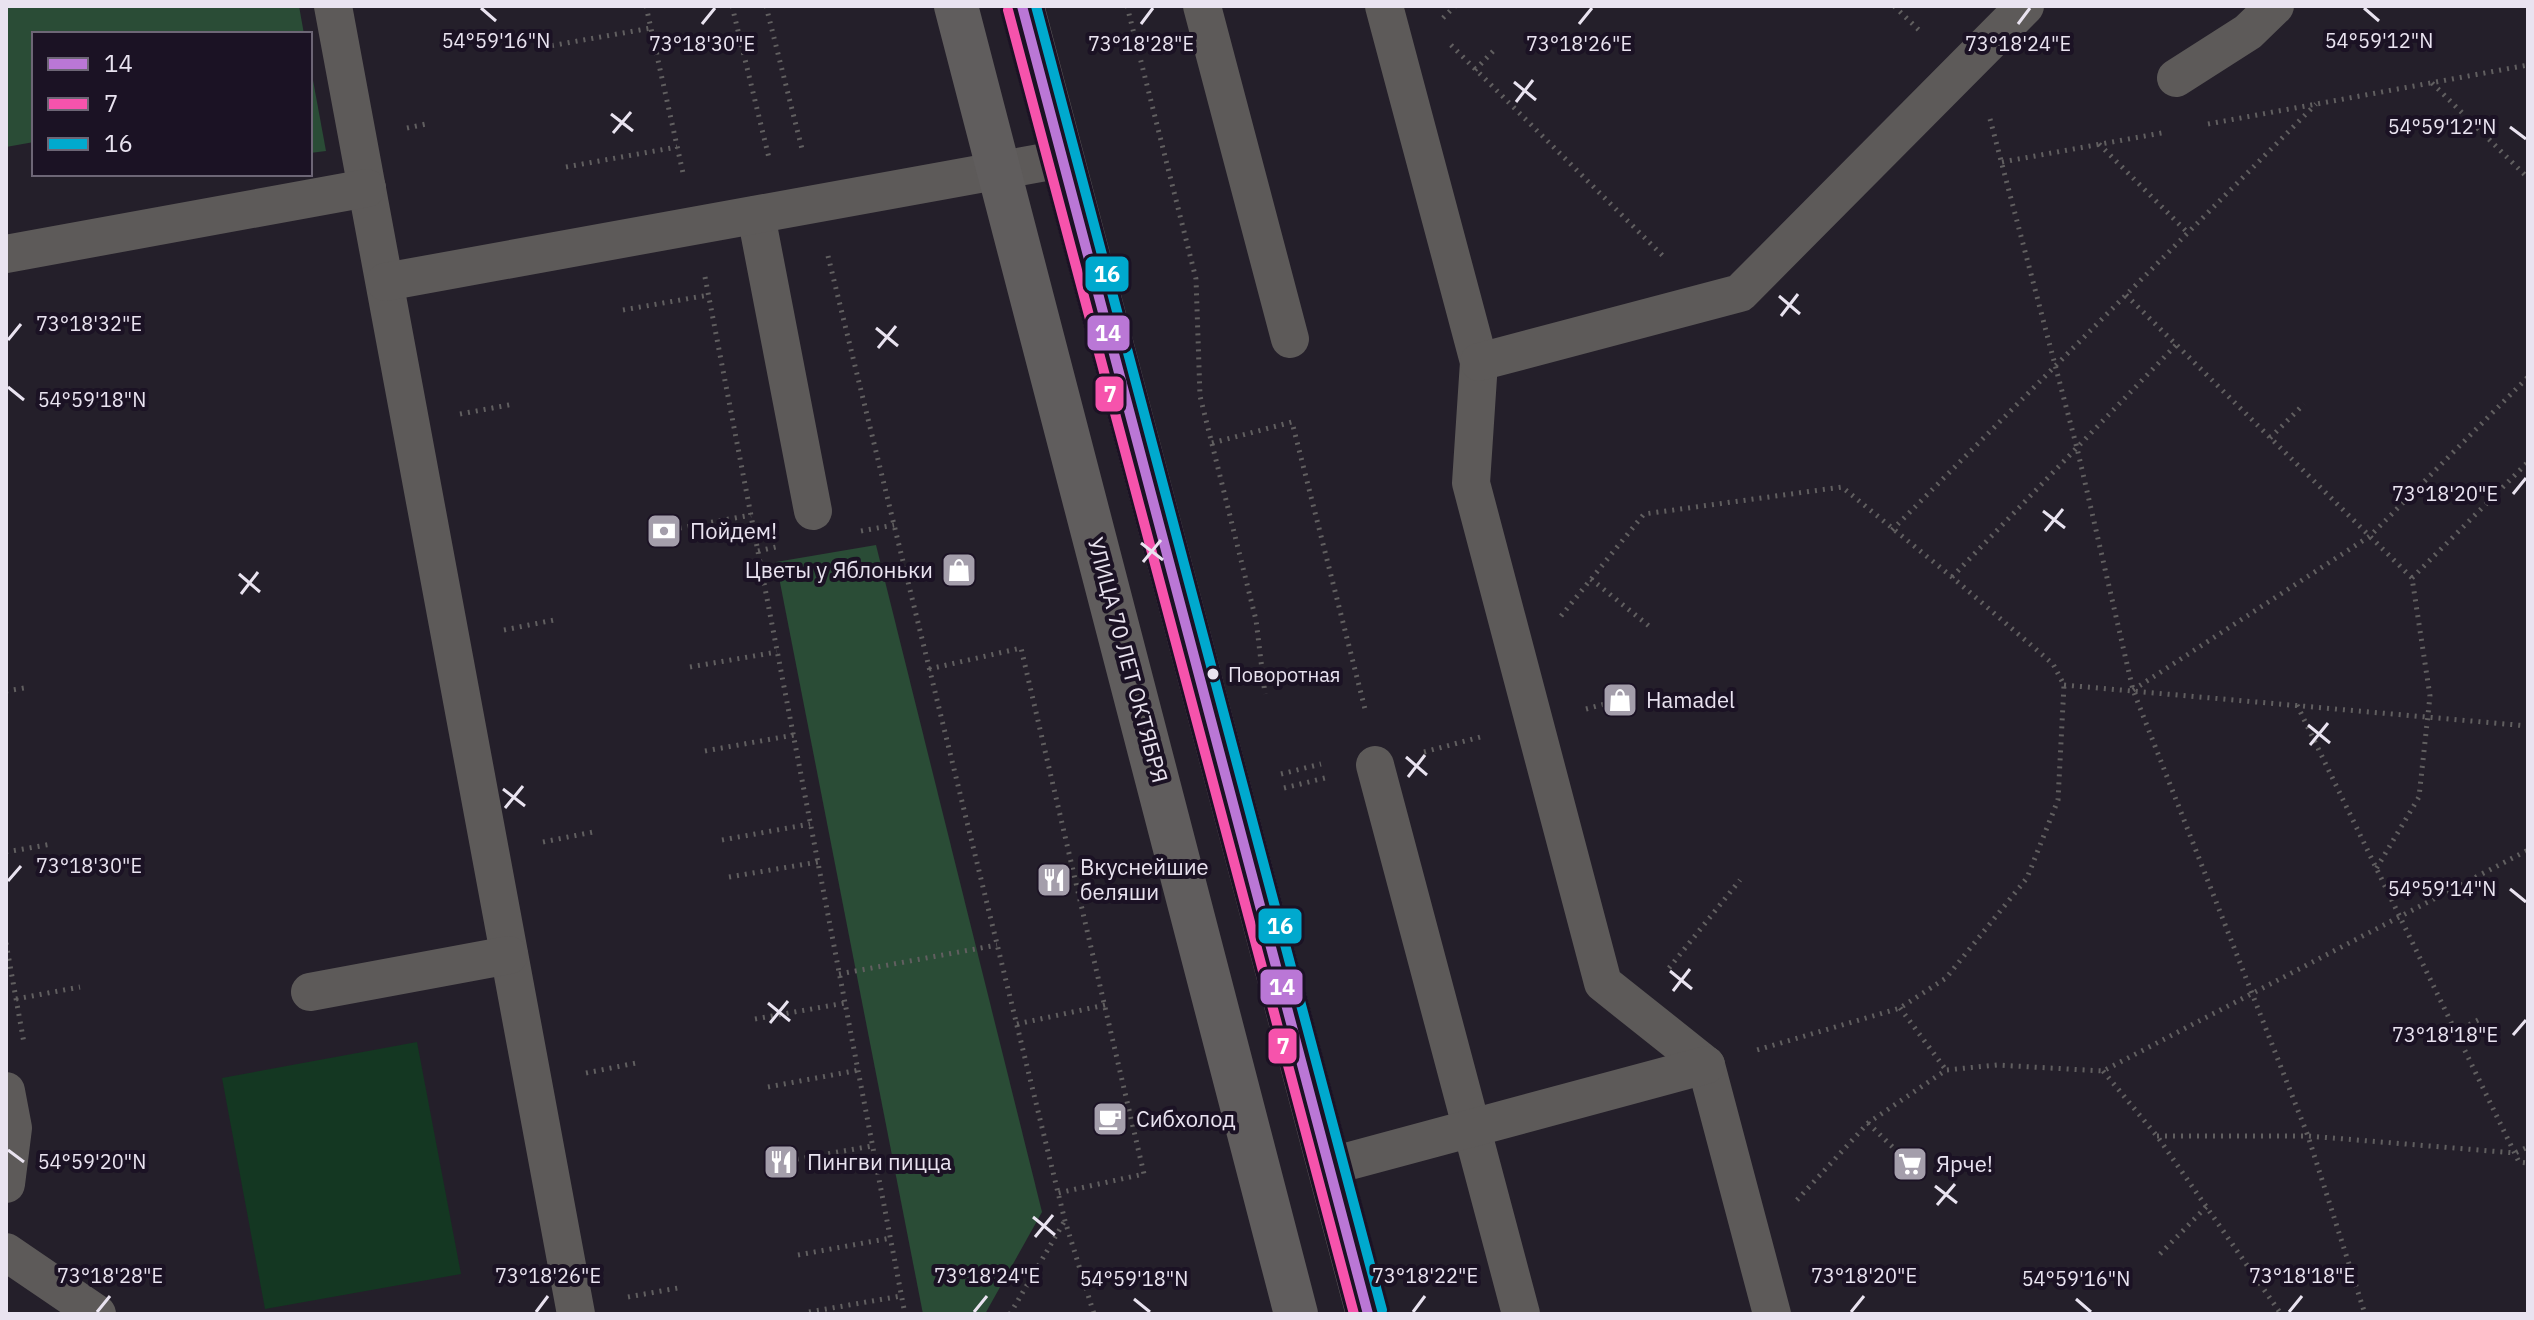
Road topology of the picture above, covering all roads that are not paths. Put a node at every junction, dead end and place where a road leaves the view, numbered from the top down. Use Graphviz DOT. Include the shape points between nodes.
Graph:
graph roads {
  1 [pos="333,6"];
  2 [pos="956,6"];
  3 [pos="1202,6"];
  4 [pos="1384,6"];
  5 [pos="2025,6"];
  6 [pos="2275,6"];
  7 [pos="1030,8"];
  8 [pos="2176,78"];
  9 [pos="1062,159"];
  10 [pos="1000,171"];
  11 [pos="367,188"];
  12 [pos="784,209"];
  13 [pos="6,254"];
  14 [pos="385,282"];
  15 [pos="1290,339"];
  16 [pos="1479,362"];
  17 [pos="813,511"];
  18 [pos="1375,765"];
  19 [pos="509,955"];
  20 [pos="310,992"];
  21 [pos="1706,1065"];
  22 [pos="6,1091"];
  23 [pos="1472,1128"];
  24 [pos="1331,1166"];
  25 [pos="6,1184"];
  26 [pos="6,1252"];
  27 [pos="97,1314"];
  28 [pos="576,1314"];
  29 [pos="1296,1314"];
  30 [pos="1368,1314"];
  31 [pos="1521,1314"];
  32 [pos="1772,1314"];
  1 -- 11 [label="lane"];
  2 -- 10 [label="main road, УЛИЦА 70 ЛЕТ ОКТЯБРЯ"];
  3 -- 15 [label="lane"];
  4 -- 16 [label="lane"];
  5 -- 16 [label="lane" via="1740,293"];
  6 -- 8 [label="lane" via="2248,32"];
  7 -- 9 [label="main road"];
  9 -- 10 [label="lane"];
  9 -- 24 [label="main road"];
  10 -- 12 [label="lane"];
  10 -- 29 [label="main road, УЛИЦА 70 ЛЕТ ОКТЯБРЯ"];
  11 -- 13 [label="lane"];
  11 -- 14 [label="lane"];
  12 -- 14 [label="lane"];
  12 -- 17 [label="lane"];
  14 -- 19 [label="lane"];
  16 -- 21 [label="lane" via="1471,483 1603,983"];
  18 -- 23 [label="lane"];
  19 -- 20 [label="lane"];
  19 -- 28 [label="lane"];
  21 -- 23 [label="lane"];
  21 -- 32 [label="lane"];
  22 -- 25 [label="lane" via="13,1128"];
  23 -- 24 [label="lane"];
  23 -- 31 [label="lane"];
  24 -- 30 [label="main road"];
  26 -- 27 [label="lane"];
}
